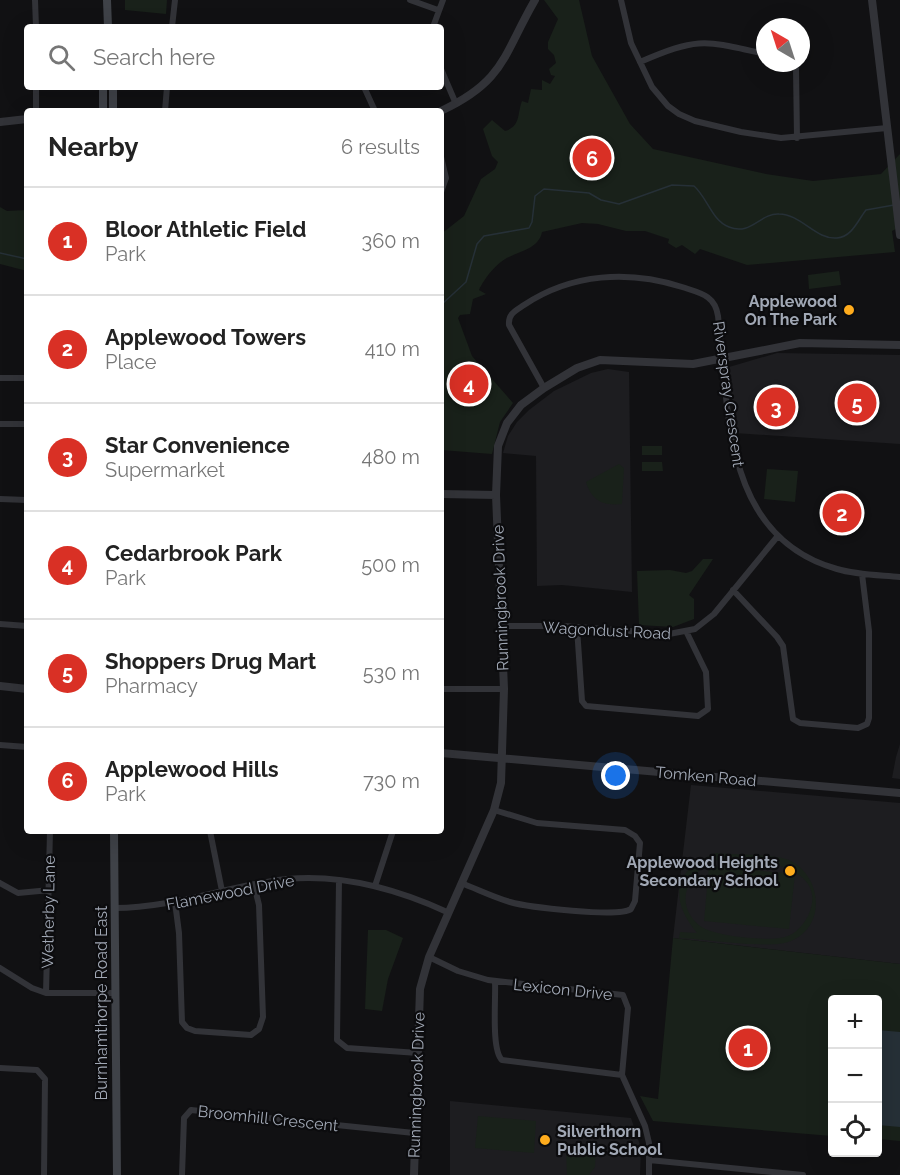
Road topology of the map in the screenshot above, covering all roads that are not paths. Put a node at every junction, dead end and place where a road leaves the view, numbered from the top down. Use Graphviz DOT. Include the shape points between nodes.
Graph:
graph roads {
  1 [pos="35,0"];
  2 [pos="107,0"];
  3 [pos="175,0"];
  4 [pos="410,0"];
  5 [pos="443,0"];
  6 [pos="535,0"];
  7 [pos="621,0"];
  8 [pos="872,0"];
  9 [pos="438,10"];
  10 [pos="36,24"];
  11 [pos="108,24"];
  12 [pos="172,24"];
  13 [pos="434,24"];
  14 [pos="756,52"];
  15 [pos="640,62"];
  16 [pos="796,72"];
  17 [pos="444,76"];
  18 [pos="36,90"];
  19 [pos="103,90"];
  20 [pos="113,90"];
  21 [pos="167,90"];
  22 [pos="365,90"];
  23 [pos="456,104"];
  24 [pos="36,108"];
  25 [pos="103,108"];
  26 [pos="113,108"];
  27 [pos="165,108"];
  28 [pos="374,108"];
  29 [pos="444,110"];
  30 [pos="24,118"];
  31 [pos="0,122"];
  32 [pos="887,128"];
  33 [pos="797,138"];
  34 [pos="900,235"];
  35 [pos="900,345"];
  36 [pos="723,360"];
  37 [pos="0,378"];
  38 [pos="24,378"];
  39 [pos="544,388"];
  40 [pos="0,424"];
  41 [pos="24,424"];
  42 [pos="444,494"];
  43 [pos="496,495"];
  44 [pos="0,499"];
  45 [pos="24,500"];
  46 [pos="777,537"];
  47 [pos="862,574"];
  48 [pos="900,577"];
  49 [pos="733,590"];
  50 [pos="0,624"];
  51 [pos="24,626"];
  52 [pos="502,626"];
  53 [pos="577,628"];
  54 [pos="687,633"];
  55 [pos="0,686"];
  56 [pos="24,688"];
  57 [pos="444,689"];
  58 [pos="504,689"];
  59 [pos="0,745"];
  60 [pos="24,747"];
  61 [pos="444,753"];
  62 [pos="502,759"];
  63 [pos="900,793"];
  64 [pos="494,810"];
  65 [pos="50,834"];
  66 [pos="114,834"];
  67 [pos="211,834"];
  68 [pos="392,834"];
  69 [pos="339,880"];
  70 [pos="0,883"];
  71 [pos="461,883"];
  72 [pos="254,885"];
  73 [pos="375,885"];
  74 [pos="50,890"];
  75 [pos="222,891"];
  76 [pos="175,902"];
  77 [pos="115,908"];
  78 [pos="447,912"];
  79 [pos="429,957"];
  80 [pos="0,968"];
  81 [pos="495,982"];
  82 [pos="46,993"];
  83 [pos="116,993"];
  84 [pos="418,1053"];
  85 [pos="0,1068"];
  86 [pos="622,1076"];
  87 [pos="414,1132"];
  88 [pos="649,1160"];
  89 [pos="44,1175"];
  90 [pos="117,1175"];
  91 [pos="182,1175"];
  92 [pos="414,1175"];
  93 [pos="649,1175"];
  94 [pos="803,1175"];
  1 -- 10 [label="street"];
  2 -- 11 [label="main road"];
  3 -- 12 [label="street"];
  4 -- 9 [label="street"];
  5 -- 9 [label="street"];
  6 -- 23 [label="street" via="501,66 487,82"];
  7 -- 15 [label="street" via="624,24"];
  8 -- 32 [label="street"];
  9 -- 13 [label="street"];
  14 -- 15 [label="street" via="705,41 682,44"];
  15 -- 33 [label="street" via="659,97 679,114 741,132"];
  16 -- 33 [label="street"];
  17 -- 23 [label="street"];
  18 -- 24 [label="street"];
  19 -- 25 [label="main road"];
  20 -- 26 [label="main road"];
  21 -- 27 [label="street"];
  22 -- 28 [label="street"];
  23 -- 29 [label="street"];
  30 -- 31 [label="street"];
  32 -- 33 [label="street"];
  32 -- 34 [label="street"];
  35 -- 36 [label="street, Runningbrook Drive" via="800,343"];
  36 -- 39 [label="street, Runningbrook Drive" via="693,364 600,360"];
  36 -- 39 [label="street, Riverspray Crescent" via="717,307 709,297 648,278 600,277 547,292 509,317 510,329"];
  36 -- 46 [label="street, Riverspray Crescent" via="738,472 752,503"];
  37 -- 38 [label="street"];
  39 -- 43 [label="street, Runningbrook Drive" via="515,411 501,435"];
  40 -- 41 [label="street"];
  42 -- 43 [label="street"];
  43 -- 52 [label="street, Runningbrook Drive"];
  44 -- 45 [label="street"];
  46 -- 47 [label="street, Riverspray Crescent" via="818,563"];
  46 -- 49 [label="street, Wagondust Road"];
  47 -- 48 [label="street, Riverspray Crescent"];
  47 -- 49 [label="street" via="869,631 869,718 867,724 858,728 800,723 793,719 783,646"];
  49 -- 54 [label="street, Wagondust Road" via="708,620"];
  50 -- 51 [label="street"];
  52 -- 53 [label="street, Wagondust Road"];
  52 -- 58 [label="street, Runningbrook Drive"];
  53 -- 54 [label="street, Wagondust Road"];
  53 -- 54 [label="street" via="582,701 586,706 698,716 708,710 706,672"];
  55 -- 56 [label="street"];
  57 -- 58 [label="street"];
  58 -- 62 [label="street, Runningbrook Drive"];
  59 -- 60 [label="street"];
  61 -- 62 [label="street, Tomken Road"];
  62 -- 63 [label="street, Tomken Road"];
  62 -- 64 [label="street, Runningbrook Drive"];
  64 -- 71 [label="street, Runningbrook Drive"];
  64 -- 71 [label="street" via="521,820 625,830 635,836 640,843 635,901 631,909 618,914 537,907 511,902"];
  65 -- 74 [label="street, Wetherby Lane"];
  66 -- 77 [label="main road, Burnhamthorpe Road East"];
  67 -- 75 [label="street"];
  68 -- 73 [label="street"];
  69 -- 72 [label="street, Flamewood Drive" via="288,879"];
  69 -- 73 [label="street, Flamewood Drive"];
  69 -- 84 [label="street" via="337,1040 347,1048"];
  70 -- 74 [label="street" via="18,892"];
  71 -- 78 [label="street, Runningbrook Drive"];
  72 -- 75 [label="street, Flamewood Drive"];
  72 -- 76 [label="street" via="259,904 263,1017 259,1029 251,1035 195,1031 182,1022"];
  73 -- 78 [label="street, Flamewood Drive" via="409,894"];
  74 -- 82 [label="street, Wetherby Lane"];
  75 -- 76 [label="street, Flamewood Drive"];
  76 -- 77 [label="street, Flamewood Drive"];
  77 -- 83 [label="main road, Burnhamthorpe Road East"];
  78 -- 79 [label="street, Runningbrook Drive"];
  79 -- 81 [label="street, Lexicon Drive"];
  79 -- 84 [label="street, Runningbrook Drive" via="420,989"];
  80 -- 82 [label="street"];
  81 -- 86 [label="street" via="496,1045 501,1060"];
  81 -- 86 [label="street, Lexicon Drive" via="623,995 628,1008"];
  82 -- 83 [label="street"];
  83 -- 90 [label="main road, Burnhamthorpe Road East"];
  84 -- 87 [label="street, Runningbrook Drive"];
  85 -- 89 [label="street" via="37,1071 45,1079"];
  86 -- 88 [label="street, Lexicon Drive" via="645,1126"];
  87 -- 91 [label="street, Broomhill Crescent" via="191,1110 183,1118"];
  87 -- 92 [label="street, Runningbrook Drive"];
  88 -- 93 [label="street, Lexicon Drive"];
  88 -- 94 [label="street"];
}
